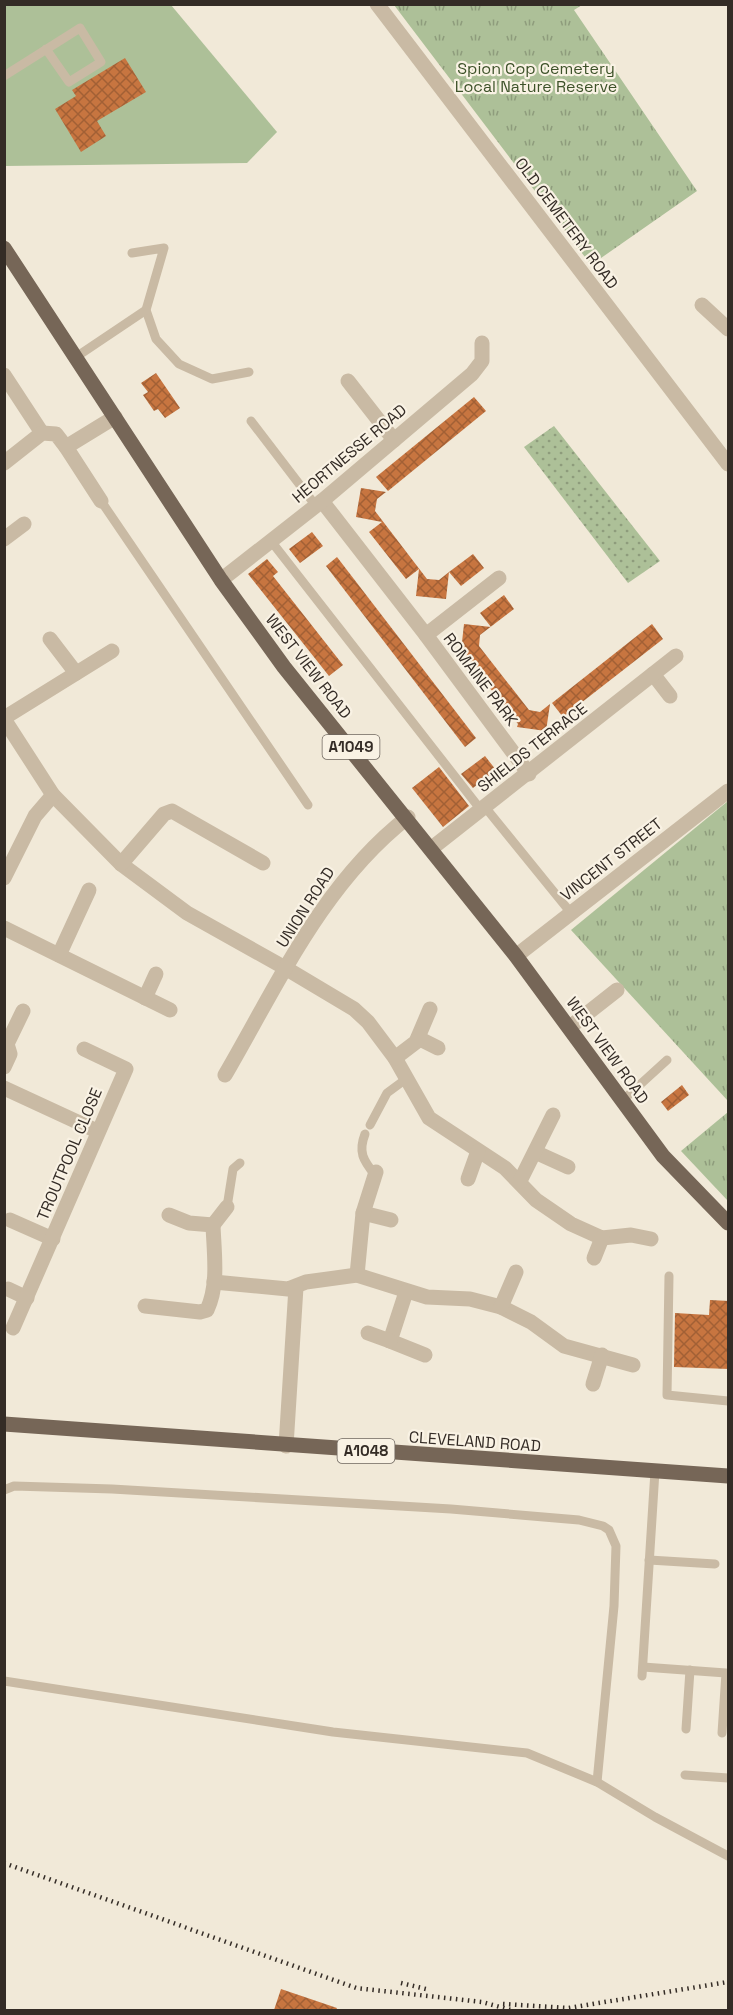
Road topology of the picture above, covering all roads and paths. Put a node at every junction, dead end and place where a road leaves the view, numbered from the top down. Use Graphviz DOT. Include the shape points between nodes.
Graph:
graph roads {
  1 [pos="377,4"];
  2 [pos="46,49"];
  3 [pos="4,76"];
  4 [pos="4,248"];
  5 [pos="132,253"];
  6 [pos="702,305"];
  7 [pos="146,310"];
  8 [pos="729,329"];
  9 [pos="482,343"];
  10 [pos="76,357"];
  11 [pos="249,372"];
  12 [pos="4,375"];
  13 [pos="348,381"];
  14 [pos="115,417"];
  15 [pos="251,421"];
  16 [pos="42,432"];
  17 [pos="394,440"];
  18 [pos="66,447"];
  19 [pos="4,464"];
  20 [pos="729,464"];
  21 [pos="101,501"];
  22 [pos="319,504"];
  23 [pos="24,524"];
  24 [pos="4,540"];
  25 [pos="271,541"];
  26 [pos="499,578"];
  27 [pos="221,580"];
  28 [pos="426,635"];
  29 [pos="50,639"];
  30 [pos="112,651"];
  31 [pos="676,656"];
  32 [pos="76,673"];
  33 [pos="653,674"];
  34 [pos="670,696"];
  35 [pos="4,718"];
  36 [pos="529,774"];
  37 [pos="729,791"];
  38 [pos="53,795"];
  39 [pos="308,805"];
  40 [pos="483,809"];
  41 [pos="408,817"];
  42 [pos="432,848"];
  43 [pos="263,863"];
  44 [pos="120,864"];
  45 [pos="4,878"];
  46 [pos="88,890"];
  47 [pos="571,914"];
  48 [pos="4,928"];
  49 [pos="59,955"];
  50 [pos="516,956"];
  51 [pos="287,969"];
  52 [pos="156,974"];
  53 [pos="617,990"];
  54 [pos="145,998"];
  55 [pos="430,1009"];
  56 [pos="170,1010"];
  57 [pos="23,1011"];
  58 [pos="570,1027"];
  59 [pos="418,1038"];
  60 [pos="438,1048"];
  61 [pos="84,1049"];
  62 [pos="395,1058"];
  63 [pos="667,1060"];
  64 [pos="4,1067"];
  65 [pos="225,1074"];
  66 [pos="406,1079"];
  67 [pos="4,1089"];
  68 [pos="622,1101"];
  69 [pos="553,1115"];
  70 [pos="97,1131"];
  71 [pos="478,1151"];
  72 [pos="535,1152"];
  73 [pos="240,1162"];
  74 [pos="568,1167"];
  75 [pos="375,1174"];
  76 [pos="468,1179"];
  77 [pos="520,1181"];
  78 [pos="227,1207"];
  79 [pos="363,1212"];
  80 [pos="169,1215"];
  81 [pos="10,1220"];
  82 [pos="391,1220"];
  83 [pos="729,1223"];
  84 [pos="213,1226"];
  85 [pos="602,1238"];
  86 [pos="52,1239"];
  87 [pos="651,1239"];
  88 [pos="594,1258"];
  89 [pos="516,1272"];
  90 [pos="357,1275"];
  91 [pos="669,1276"];
  92 [pos="214,1282"];
  93 [pos="296,1287"];
  94 [pos="8,1289"];
  95 [pos="406,1292"];
  96 [pos="27,1298"];
  97 [pos="146,1306"];
  98 [pos="501,1307"];
  99 [pos="13,1328"];
  100 [pos="368,1333"];
  101 [pos="390,1341"];
  102 [pos="425,1355"];
  103 [pos="602,1355"];
  104 [pos="633,1365"];
  105 [pos="593,1384"];
  106 [pos="729,1401"];
  107 [pos="4,1424"];
  108 [pos="286,1446"];
  109 [pos="655,1471"];
  110 [pos="729,1476"];
  111 [pos="4,1490"];
  112 [pos="650,1560"];
  113 [pos="715,1564"];
  114 [pos="690,1670"];
  115 [pos="4,1681"];
  116 [pos="686,1729"];
  117 [pos="722,1733"];
  118 [pos="685,1774"];
  119 [pos="729,1778"];
  120 [pos="597,1782"];
  121 [pos="729,1856"];
  1 -- 20 [label="street, OLD CEMETERY ROAD"];
  2 -- 2 [label="lane" via="80,28 101,62 69,82"];
  2 -- 3 [label="lane"];
  4 -- 10 [label="main road, WEST VIEW ROAD / A1049"];
  5 -- 7 [label="lane" via="164,248"];
  6 -- 8 [label="street"];
  7 -- 10 [label="lane"];
  7 -- 11 [label="lane" via="156,339 179,364 212,379"];
  9 -- 17 [label="street, HEORTNESSE ROAD" via="482,361 472,375"];
  10 -- 14 [label="main road, WEST VIEW ROAD / A1049"];
  12 -- 16 [label="street"];
  13 -- 17 [label="street"];
  14 -- 18 [label="street"];
  14 -- 27 [label="main road, WEST VIEW ROAD / A1049"];
  15 -- 22 [label="lane"];
  16 -- 18 [label="street" via="56,434"];
  16 -- 19 [label="street"];
  17 -- 22 [label="street, HEORTNESSE ROAD"];
  18 -- 21 [label="street"];
  21 -- 39 [label="lane"];
  22 -- 25 [label="street, HEORTNESSE ROAD"];
  22 -- 28 [label="street, ROMAINE PARK"];
  23 -- 24 [label="street"];
  25 -- 27 [label="street, HEORTNESSE ROAD"];
  25 -- 40 [label="lane"];
  26 -- 28 [label="street, ROMAINE PARK"];
  27 -- 41 [label="main road, WEST VIEW ROAD / A1049" via="284,667"];
  28 -- 36 [label="street, ROMAINE PARK"];
  29 -- 32 [label="street"];
  30 -- 32 [label="street"];
  31 -- 33 [label="street, SHIELDS TERRACE"];
  32 -- 35 [label="street"];
  33 -- 34 [label="street"];
  33 -- 36 [label="street, SHIELDS TERRACE"];
  35 -- 38 [label="street"];
  36 -- 40 [label="street, SHIELDS TERRACE"];
  37 -- 47 [label="street, VINCENT STREET"];
  38 -- 44 [label="street"];
  38 -- 45 [label="street" via="35,816"];
  40 -- 42 [label="street, SHIELDS TERRACE"];
  40 -- 47 [label="lane"];
  41 -- 42 [label="main road, WEST VIEW ROAD / A1049"];
  41 -- 51 [label="street, UNION ROAD" via="374,845 339,885"];
  42 -- 50 [label="main road, WEST VIEW ROAD / A1049"];
  43 -- 44 [label="street" via="172,811 164,814"];
  44 -- 51 [label="street" via="187,913"];
  46 -- 49 [label="street"];
  47 -- 50 [label="street, VINCENT STREET"];
  48 -- 49 [label="street"];
  49 -- 54 [label="street"];
  50 -- 58 [label="main road, WEST VIEW ROAD / A1049"];
  51 -- 62 [label="street" via="354,1009"];
  51 -- 65 [label="street, UNION ROAD"];
  52 -- 54 [label="street"];
  53 -- 58 [label="street"];
  54 -- 56 [label="street"];
  55 -- 59 [label="street"];
  57 -- 64 [label="street" via="7,1044 10,1054"];
  58 -- 68 [label="main road, WEST VIEW ROAD / A1049"];
  59 -- 60 [label="street"];
  59 -- 62 [label="street"];
  61 -- 70 [label="street, TROUTPOOL CLOSE" via="126,1069"];
  62 -- 66 [label="street"];
  63 -- 68 [label="lane"];
  66 -- 71 [label="street" via="429,1118"];
  66 -- 75 [label="lane" via="387,1093 360,1146 362,1159"];
  67 -- 70 [label="street"];
  68 -- 83 [label="main road, WEST VIEW ROAD / A1049" via="663,1156"];
  69 -- 72 [label="street"];
  70 -- 86 [label="street, TROUTPOOL CLOSE"];
  71 -- 76 [label="street"];
  71 -- 77 [label="street"];
  72 -- 74 [label="street"];
  72 -- 77 [label="street"];
  73 -- 78 [label="lane" via="233,1169"];
  75 -- 79 [label="street"];
  77 -- 85 [label="street" via="553,1212"];
  78 -- 84 [label="street"];
  79 -- 82 [label="street"];
  79 -- 90 [label="street"];
  80 -- 84 [label="street"];
  81 -- 86 [label="street"];
  84 -- 92 [label="street"];
  85 -- 87 [label="street" via="631,1235"];
  85 -- 88 [label="street"];
  86 -- 96 [label="street, TROUTPOOL CLOSE"];
  89 -- 98 [label="street"];
  90 -- 93 [label="street"];
  90 -- 95 [label="street"];
  91 -- 106 [label="lane" via="667,1395"];
  92 -- 93 [label="street"];
  92 -- 97 [label="street" via="207,1310"];
  93 -- 108 [label="street"];
  94 -- 96 [label="street"];
  95 -- 98 [label="street" via="470,1299"];
  95 -- 101 [label="street"];
  96 -- 99 [label="street, TROUTPOOL CLOSE"];
  98 -- 103 [label="street" via="531,1322 564,1346"];
  100 -- 101 [label="street"];
  101 -- 102 [label="street"];
  103 -- 104 [label="street"];
  103 -- 105 [label="street"];
  107 -- 108 [label="main road, CLEVELAND ROAD / A1048"];
  108 -- 109 [label="main road, CLEVELAND ROAD / A1048"];
  109 -- 110 [label="main road, CLEVELAND ROAD / A1048"];
  109 -- 112 [label="lane"];
  111 -- 120 [label="lane" via="14,1486 112,1489 451,1509 579,1520 603,1526 616,1546"];
  112 -- 113 [label="lane"];
  112 -- 114 [label="lane" via="643,1671"];
  114 -- 116 [label="lane"];
  114 -- 117 [label="lane" via="726,1673"];
  115 -- 120 [label="lane" via="333,1732 527,1753"];
  118 -- 119 [label="lane"];
  120 -- 121 [label="lane"];
}
